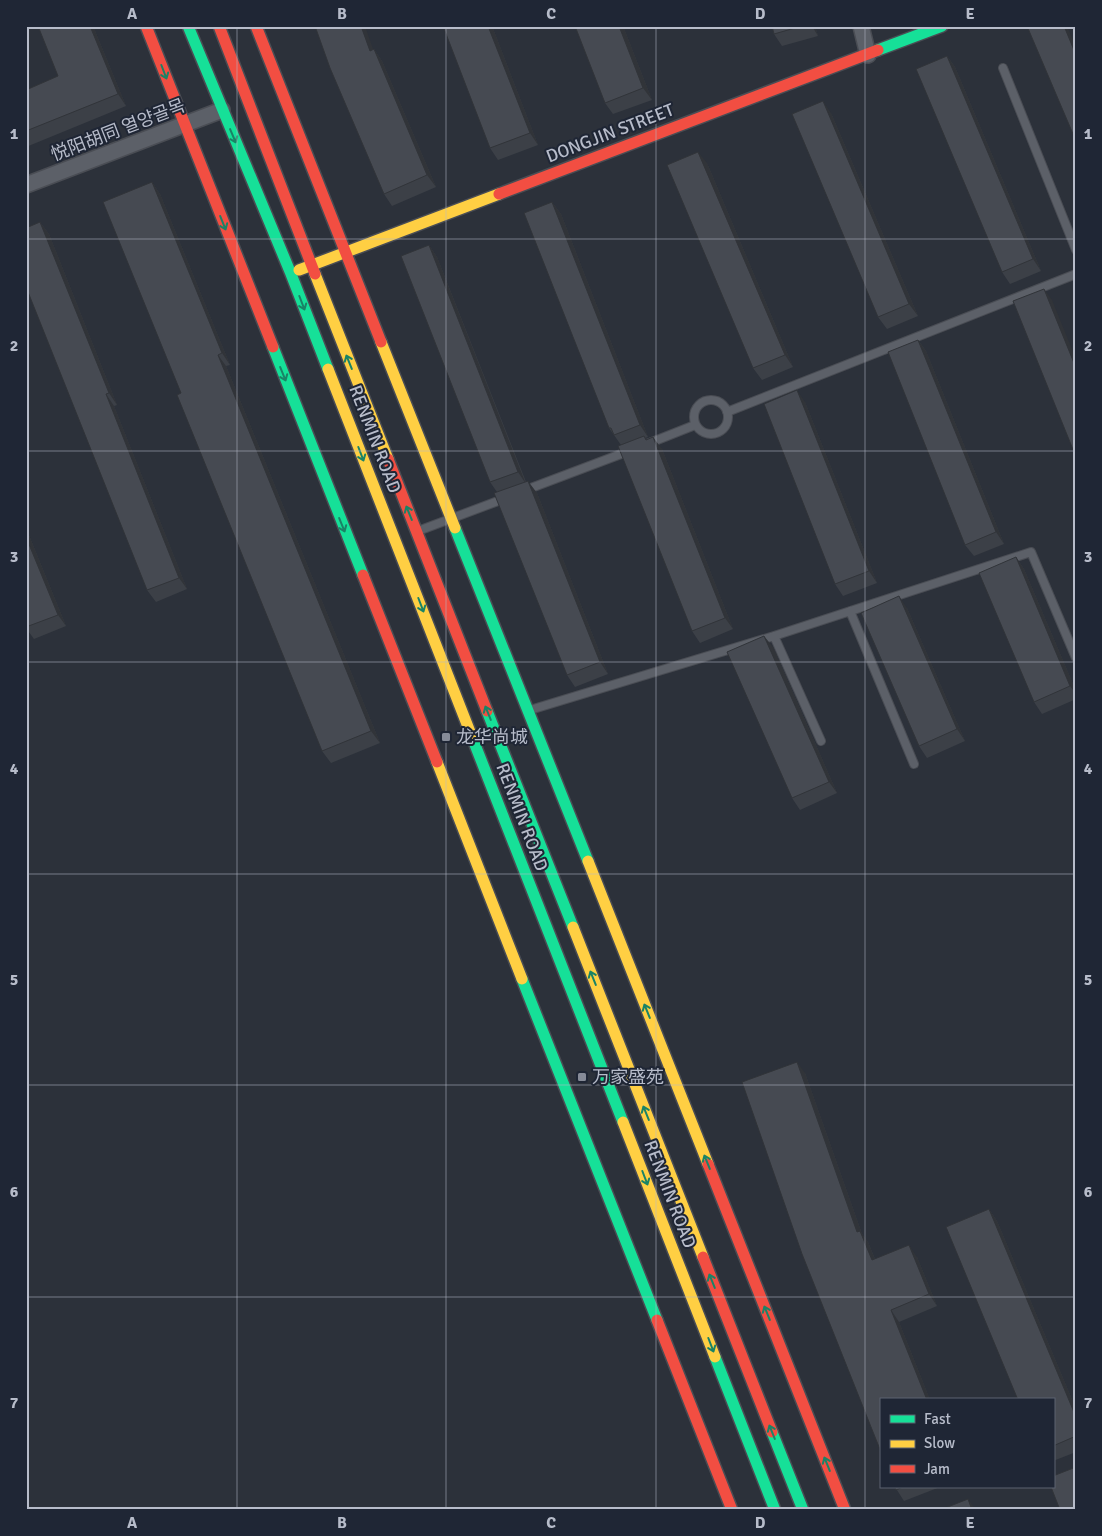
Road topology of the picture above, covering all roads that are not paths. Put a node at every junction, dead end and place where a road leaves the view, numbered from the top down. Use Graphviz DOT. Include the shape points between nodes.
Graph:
graph roads {
  1 [pos="146,26"];
  2 [pos="188,26"];
  3 [pos="220,26"];
  4 [pos="256,26"];
  5 [pos="861,26"];
  6 [pos="942,26"];
  7 [pos="868,55"];
  8 [pos="1003,68"];
  9 [pos="222,110"];
  10 [pos="184,125"];
  11 [pos="26,185"];
  12 [pos="1076,250"];
  13 [pos="346,252"];
  14 [pos="311,265"];
  15 [pos="291,274"];
  16 [pos="1076,274"];
  17 [pos="727,412"];
  18 [pos="695,426"];
  19 [pos="452,519"];
  20 [pos="416,532"];
  21 [pos="850,612"];
  22 [pos="774,636"];
  23 [pos="1076,658"];
  24 [pos="528,711"];
  25 [pos="821,741"];
  26 [pos="914,764"];
  27 [pos="732,1510"];
  28 [pos="775,1510"];
  29 [pos="802,1510"];
  30 [pos="845,1510"];
  1 -- 10 [label="street, one-way"];
  2 -- 9 [label="street, RENMIN ROAD"];
  3 -- 14 [label="street, RENMIN ROAD"];
  4 -- 13 [label="street"];
  5 -- 7 [label="street"];
  6 -- 7 [label="street, DONGJIN STREET"];
  7 -- 13 [label="street, DONGJIN STREET"];
  8 -- 12 [label="lane"];
  9 -- 10 [label="street, 悦阳胡同 열양골목"];
  9 -- 15 [label="street, RENMIN ROAD, one-way"];
  10 -- 11 [label="street, 悦阳胡同 열양골목"];
  10 -- 27 [label="street, one-way"];
  13 -- 14 [label="street, DONGJIN STREET"];
  13 -- 19 [label="street"];
  14 -- 15 [label="street, DONGJIN STREET"];
  20 -- 14 [label="street, RENMIN ROAD, one-way"];
  15 -- 28 [label="street, RENMIN ROAD, one-way"];
  16 -- 17 [label="lane"];
  17 -- 18 [label="lane" via="724,429 715,435 703,434"];
  17 -- 18 [label="lane" via="720,403 704,401 693,414"];
  18 -- 19 [label="lane"];
  19 -- 20 [label="lane"];
  19 -- 24 [label="street"];
  29 -- 20 [label="street, RENMIN ROAD, one-way"];
  21 -- 22 [label="lane"];
  21 -- 23 [label="lane" via="1031,552"];
  21 -- 26 [label="lane"];
  22 -- 24 [label="lane"];
  22 -- 25 [label="lane"];
  30 -- 24 [label="street, one-way"];
}
